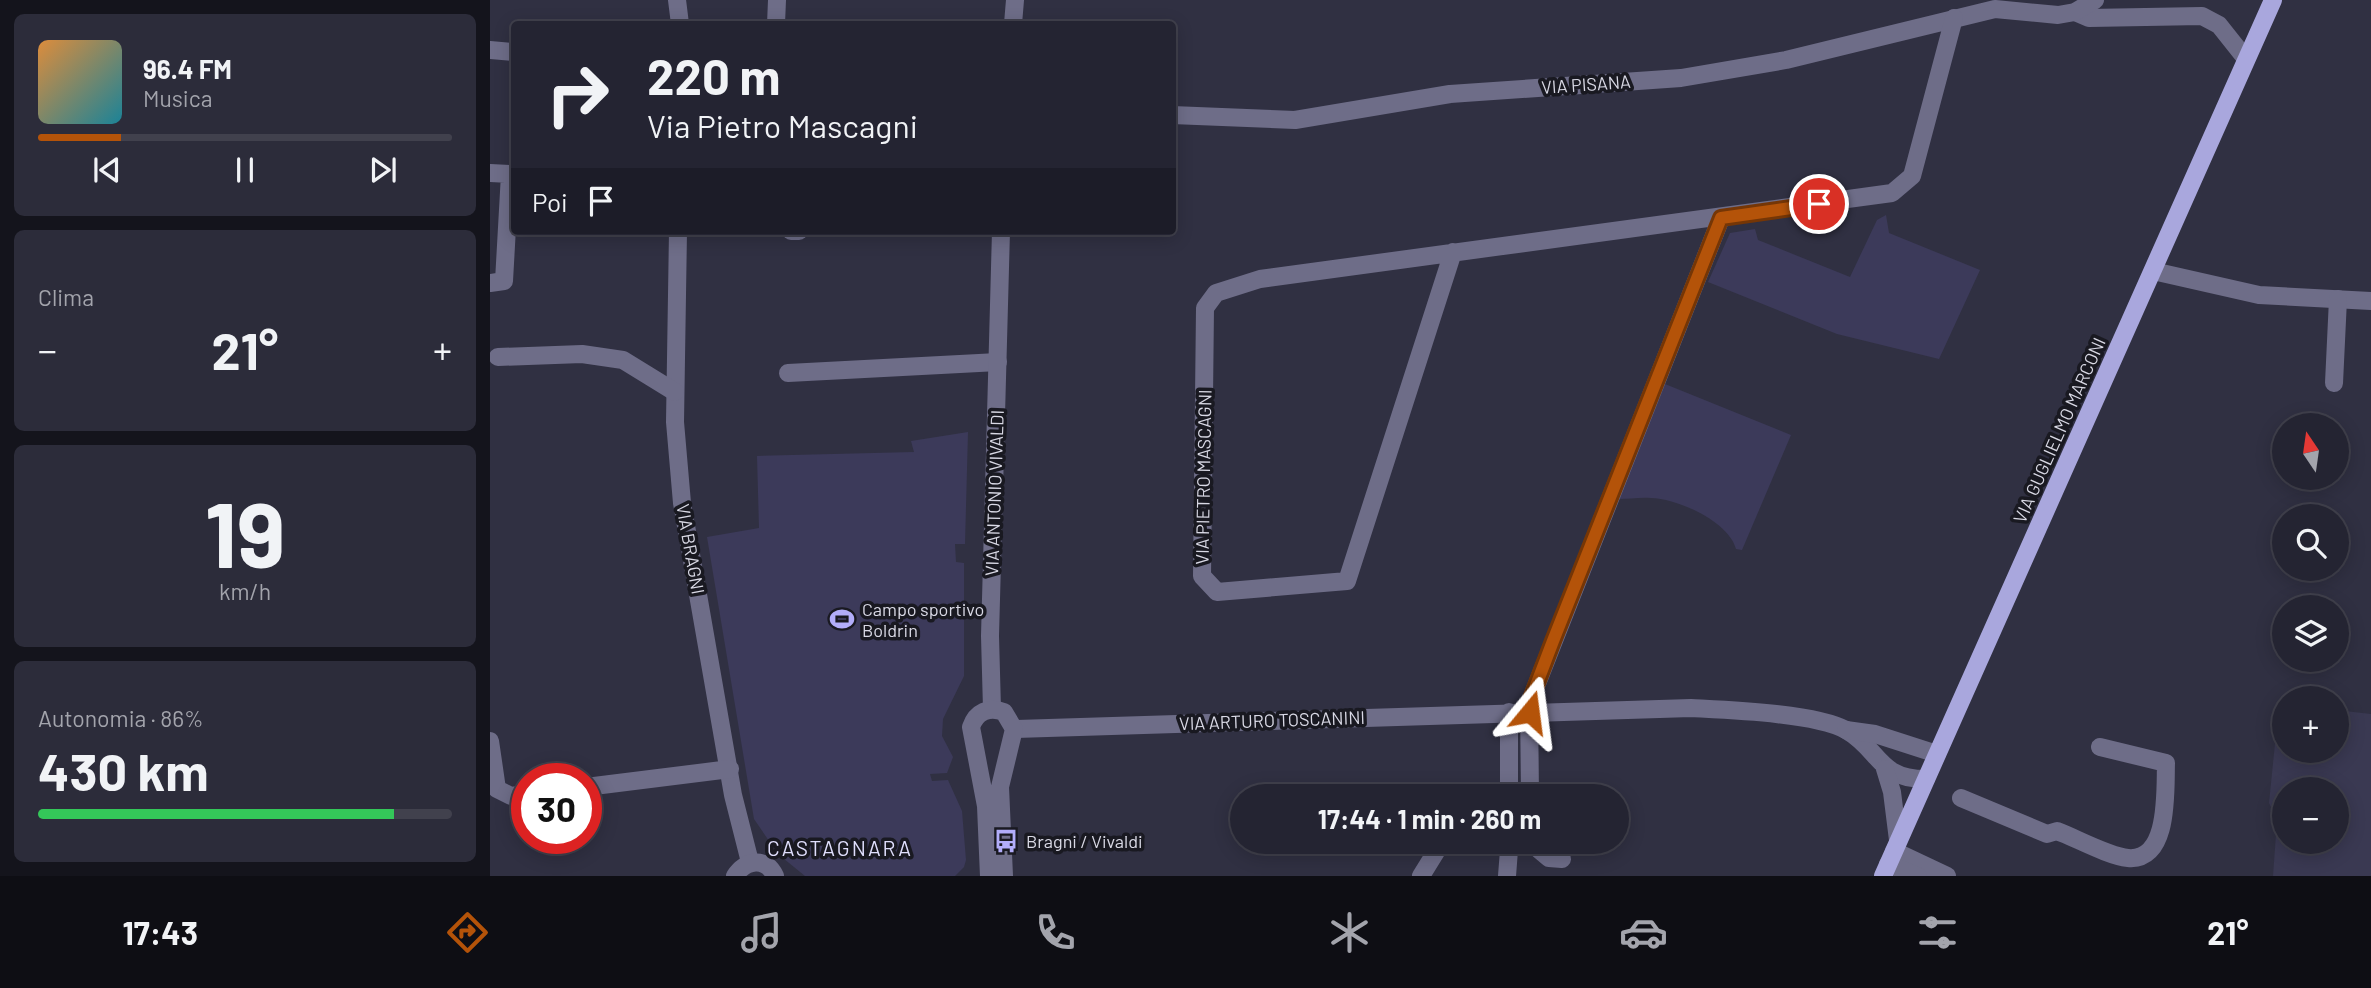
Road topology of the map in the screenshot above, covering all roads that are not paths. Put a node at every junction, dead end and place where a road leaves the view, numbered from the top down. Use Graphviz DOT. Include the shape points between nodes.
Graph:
graph roads {
  1 [pos="677,0"];
  2 [pos="777,0"];
  3 [pos="1015,0"];
  4 [pos="2095,0"];
  5 [pos="2273,0"];
  6 [pos="1995,5"];
  7 [pos="2075,6"];
  8 [pos="1954,18"];
  9 [pos="680,21"];
  10 [pos="776,21"];
  11 [pos="1013,21"];
  12 [pos="490,50"];
  13 [pos="511,52"];
  14 [pos="2246,59"];
  15 [pos="1176,115"];
  16 [pos="490,173"];
  17 [pos="1721,218"];
  18 [pos="678,235"];
  19 [pos="1001,235"];
  20 [pos="1453,252"];
  21 [pos="2153,271"];
  22 [pos="490,283"];
  23 [pos="2338,299"];
  24 [pos="2371,301"];
  25 [pos="498,358"];
  26 [pos="998,362"];
  27 [pos="788,373"];
  28 [pos="2334,383"];
  29 [pos="675,392"];
  30 [pos="992,709"];
  31 [pos="1509,712"];
  32 [pos="1530,712"];
  33 [pos="1846,730"];
  34 [pos="1011,737"];
  35 [pos="490,741"];
  36 [pos="974,741"];
  37 [pos="2100,747"];
  38 [pos="1937,754"];
  39 [pos="730,769"];
  40 [pos="1885,769"];
  41 [pos="1926,779"];
  42 [pos="1509,784"];
  43 [pos="1530,784"];
  44 [pos="602,785"];
  45 [pos="511,796"];
  46 [pos="1961,798"];
  47 [pos="1435,854"];
  48 [pos="1505,854"];
  49 [pos="1544,854"];
  50 [pos="1891,858"];
  51 [pos="1562,859"];
  52 [pos="750,862"];
  53 [pos="735,876"];
  54 [pos="775,876"];
  55 [pos="989,876"];
  56 [pos="1004,876"];
  57 [pos="1421,876"];
  58 [pos="1507,876"];
  59 [pos="1918,876"];
  60 [pos="1947,876"];
  1 -- 9 [label="street"];
  2 -- 10 [label="street"];
  3 -- 11 [label="street"];
  4 -- 7 [label="street, VIA PISANA"];
  5 -- 14 [label="main road, VIA GUGLIELMO MARCONI"];
  6 -- 7 [label="street, VIA PISANA" via="2059,15"];
  6 -- 8 [label="street, VIA PISANA"];
  7 -- 14 [label="street, VIA PISANA" via="2089,18 2202,16 2219,25"];
  8 -- 15 [label="street, VIA PISANA" via="1786,60 1681,78 1450,94 1296,120"];
  8 -- 17 [label="street, VIA PIETRO MASCAGNI" via="1912,176 1892,193"];
  12 -- 13 [label="street"];
  14 -- 21 [label="main road, VIA GUGLIELMO MARCONI"];
  16 -- 22 [label="street" via="510,174 504,281"];
  17 -- 20 [label="street, VIA PIETRO MASCAGNI"];
  17 -- 32 [label="street" via="1529,704"];
  18 -- 29 [label="street, VIA BRAGNI"];
  19 -- 26 [label="street, VIA ANTONIO VIVALDI"];
  20 -- 20 [label="street, VIA PIETRO MASCAGNI" via="1259,279 1216,293 1205,308 1202,576 1217,592 1347,581"];
  21 -- 23 [label="street" via="2259,295"];
  21 -- 38 [label="main road, VIA GUGLIELMO MARCONI"];
  23 -- 24 [label="street"];
  23 -- 28 [label="street"];
  25 -- 29 [label="street" via="582,354 623,360"];
  26 -- 27 [label="street"];
  26 -- 30 [label="street, VIA ANTONIO VIVALDI"];
  29 -- 39 [label="street, VIA BRAGNI" via="682,503"];
  30 -- 34 [label="street" via="1004,712"];
  30 -- 36 [label="street" via="973,720"];
  31 -- 32 [label="street, VIA ARTURO TOSCANINI"];
  31 -- 34 [label="street, VIA ARTURO TOSCANINI"];
  31 -- 42 [label="street"];
  32 -- 33 [label="street, VIA ARTURO TOSCANINI" via="1704,709 1790,717"];
  32 -- 43 [label="street"];
  33 -- 38 [label="street, VIA ARTURO TOSCANINI" via="1875,734"];
  33 -- 40 [label="street"];
  34 -- 36 [label="street" via="990,752"];
  34 -- 56 [label="street" via="1000,787"];
  35 -- 45 [label="street" via="497,789"];
  36 -- 55 [label="street" via="986,806"];
  37 -- 46 [label="street" via="2166,763 2164,818 2155,843 2143,855 2128,858 2057,831 2047,834"];
  38 -- 41 [label="main road, VIA GUGLIELMO MARCONI"];
  39 -- 44 [label="street"];
  39 -- 52 [label="street, VIA BRAGNI"];
  40 -- 41 [label="street"];
  40 -- 50 [label="street" via="1892,792"];
  41 -- 50 [label="main road, VIA GUGLIELMO MARCONI"];
  47 -- 57 [label="street"];
  48 -- 58 [label="street"];
  49 -- 51 [label="street"];
  50 -- 59 [label="street"];
  50 -- 60 [label="street"];
  52 -- 53 [label="street"];
  52 -- 54 [label="street" via="762,862"];
}
